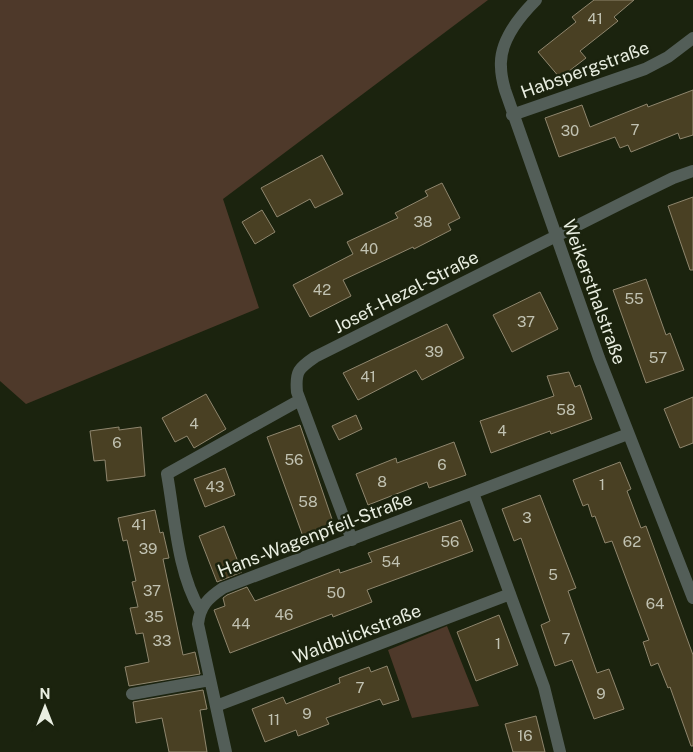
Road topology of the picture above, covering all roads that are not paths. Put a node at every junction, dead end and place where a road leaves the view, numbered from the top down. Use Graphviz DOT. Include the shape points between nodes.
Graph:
graph roads {
  1 [pos="536,0"];
  2 [pos="693,38"];
  3 [pos="512,115"];
  4 [pos="693,171"];
  5 [pos="556,236"];
  6 [pos="300,400"];
  7 [pos="628,434"];
  8 [pos="472,494"];
  9 [pos="352,540"];
  10 [pos="510,594"];
  11 [pos="693,598"];
  12 [pos="200,610"];
  13 [pos="210,680"];
  14 [pos="132,694"];
  15 [pos="216,706"];
  16 [pos="226,752"];
  17 [pos="560,752"];
  1 -- 3 [label="street, Weikersthalstraße" via="505,43 500,66"];
  2 -- 3 [label="street, Habspergstraße" via="645,69"];
  3 -- 5 [label="street, Weikersthalstraße"];
  4 -- 5 [label="street, Josef-Hezel-Straße"];
  5 -- 6 [label="street, Josef-Hezel-Straße" via="315,357 301,367 296,378"];
  5 -- 7 [label="street, Weikersthalstraße"];
  6 -- 9 [label="street, Josef-Hezel-Straße"];
  6 -- 12 [label="street" via="167,474 187,580"];
  7 -- 8 [label="street, Hans-Wagenpfeil-Straße"];
  7 -- 11 [label="street, Weikersthalstraße"];
  8 -- 9 [label="street, Hans-Wagenpfeil-Straße"];
  8 -- 10 [label="street"];
  9 -- 12 [label="street, Hans-Wagenpfeil-Straße" via="223,588 209,597"];
  10 -- 15 [label="street, Waldblickstraße"];
  10 -- 17 [label="street" via="544,687"];
  12 -- 13 [label="street" via="198,624"];
  13 -- 14 [label="street"];
  13 -- 15 [label="street"];
  15 -- 16 [label="street"];
}
